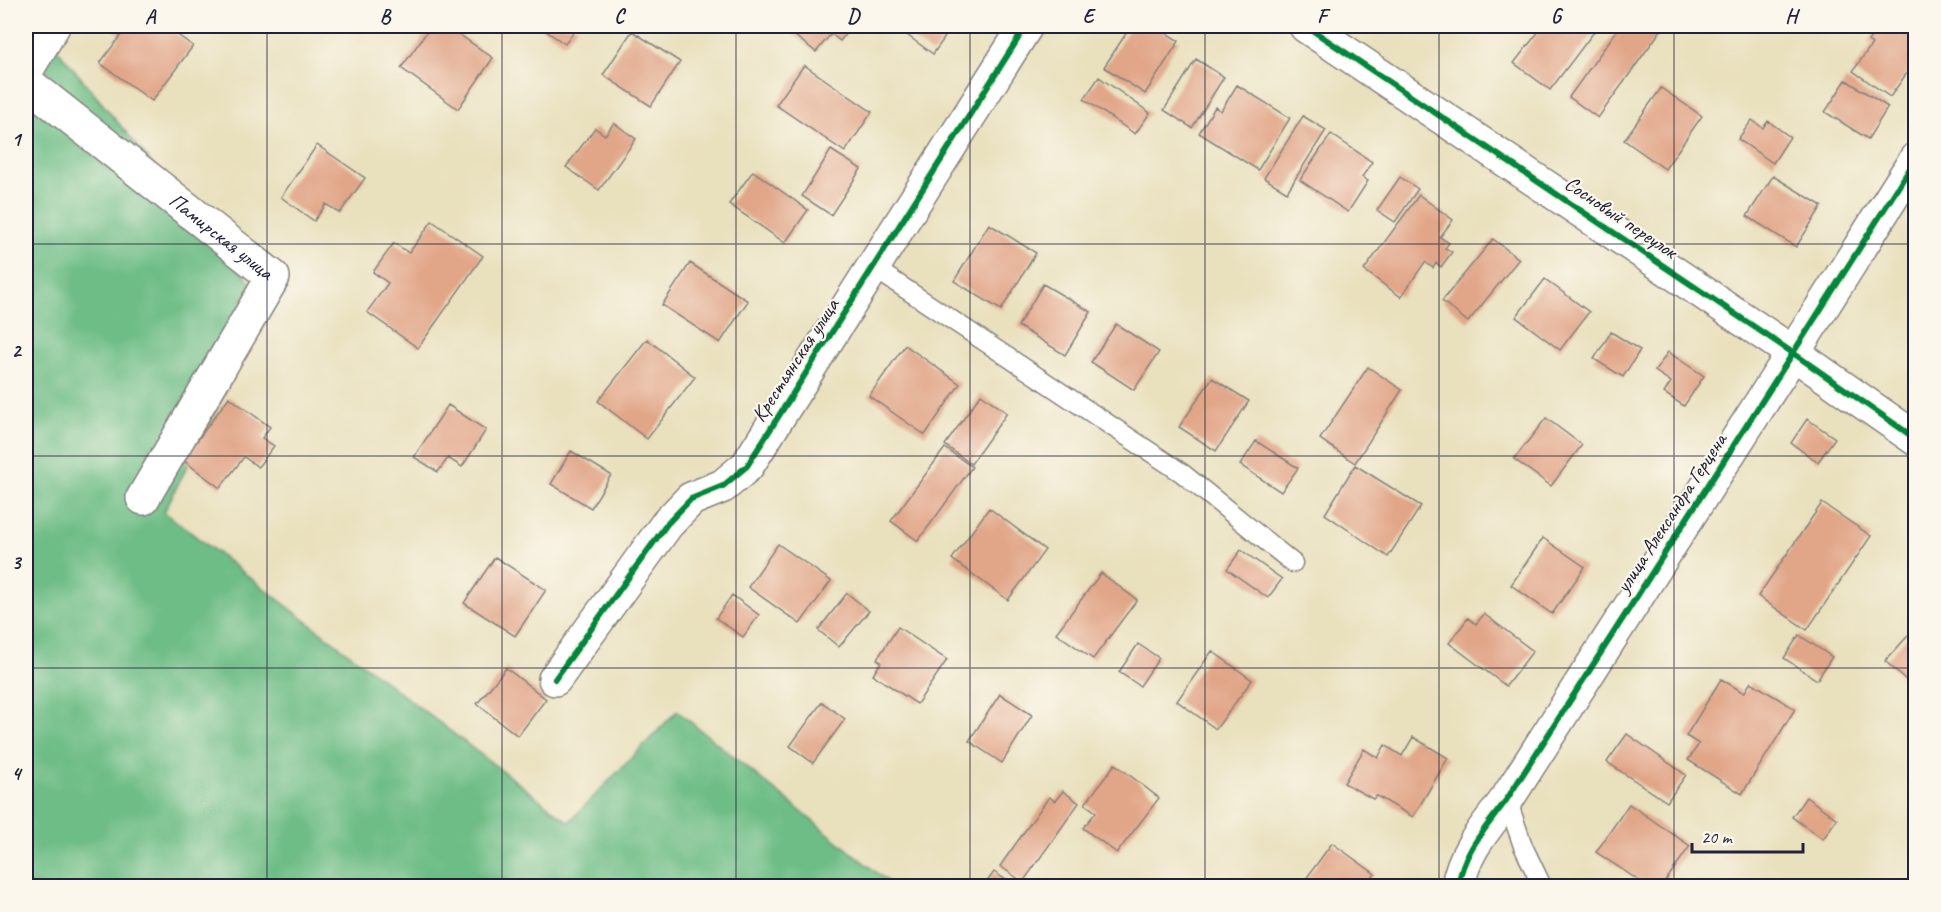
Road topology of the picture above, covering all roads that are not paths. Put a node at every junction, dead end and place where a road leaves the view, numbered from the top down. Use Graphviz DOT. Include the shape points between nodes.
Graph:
graph roads {
  1 [pos="53,26"];
  2 [pos="1026,26"];
  3 [pos="1306,26"];
  4 [pos="26,71"];
  5 [pos="26,82"];
  6 [pos="1916,159"];
  7 [pos="874,268"];
  8 [pos="1793,353"];
  9 [pos="1916,439"];
  10 [pos="143,498"];
  11 [pos="1293,563"];
  12 [pos="555,679"];
  13 [pos="1507,799"];
  14 [pos="1458,886"];
  15 [pos="1542,886"];
  1 -- 4 [label="street"];
  2 -- 7 [label="street, Крестьянская улица"];
  3 -- 8 [label="street, Сосновый переулок"];
  5 -- 10 [label="street, Памирская улица" via="273,277"];
  6 -- 8 [label="street, улица Александра Герцена"];
  7 -- 11 [label="lane" via="1182,473"];
  7 -- 12 [label="street, Крестьянская улица" via="747,466 723,486 692,500 667,524"];
  8 -- 9 [label="street, Сосновый переулок"];
  8 -- 13 [label="street, улица Александра Герцена"];
  13 -- 14 [label="street, улица Александра Герцена" via="1469,850"];
  13 -- 15 [label="lane"];
}
